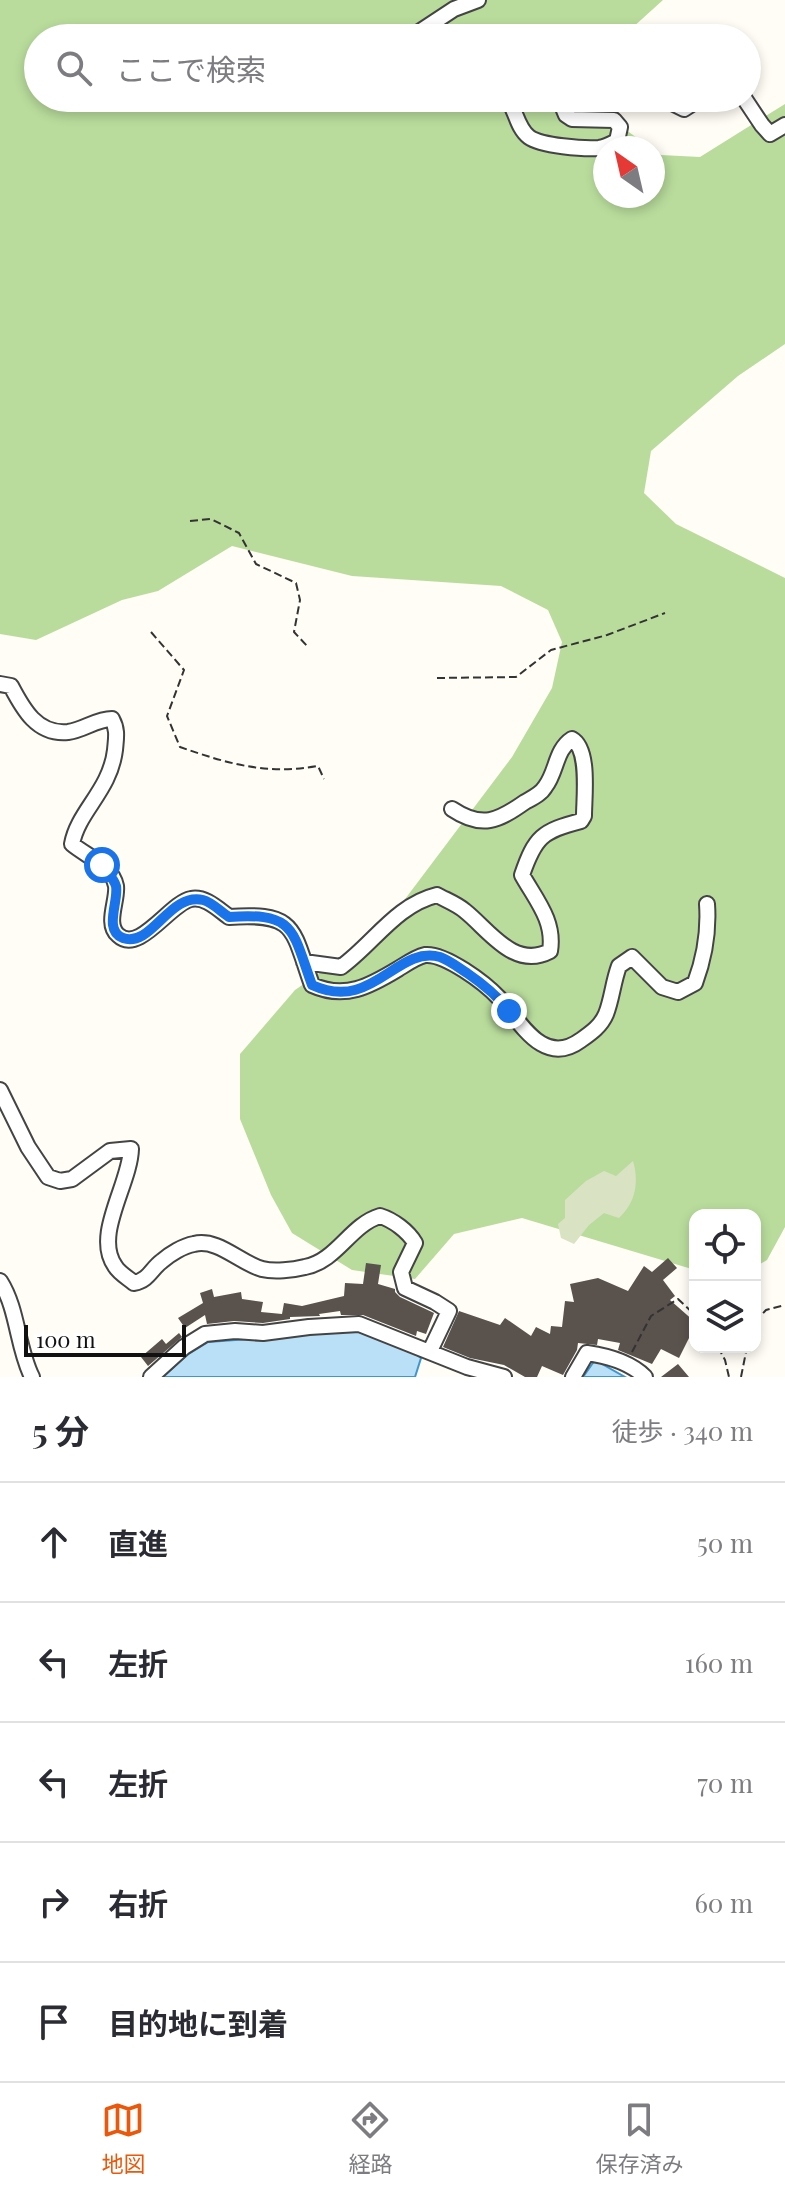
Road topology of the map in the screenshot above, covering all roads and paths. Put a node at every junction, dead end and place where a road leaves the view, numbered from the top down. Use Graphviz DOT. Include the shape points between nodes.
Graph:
graph roads {
  1 [pos="478,0"];
  2 [pos="431,24"];
  3 [pos="514,112"];
  4 [pos="565,112"];
  5 [pos="753,112"];
  6 [pos="785,125"];
  7 [pos="190,521"];
  8 [pos="665,613"];
  9 [pos="151,632"];
  10 [pos="309,648"];
  11 [pos="437,678"];
  12 [pos="0,684"];
  13 [pos="324,779"];
  14 [pos="452,809"];
  15 [pos="707,904"];
  16 [pos="304,962"];
  17 [pos="0,1090"];
  18 [pos="0,1281"];
  19 [pos="785,1305"];
  20 [pos="689,1309"];
  21 [pos="761,1315"];
  22 [pos="430,1351"];
  23 [pos="721,1353"];
  24 [pos="746,1353"];
  25 [pos="625,1364"];
  26 [pos="32,1377"];
  27 [pos="151,1377"];
  28 [pos="504,1377"];
  29 [pos="573,1377"];
  30 [pos="645,1377"];
  31 [pos="729,1377"];
  32 [pos="741,1377"];
  1 -- 2 [label="street"];
  3 -- 4 [label="street" via="528,137 541,143 603,148 617,141 620,127 614,120 572,119"];
  5 -- 6 [label="street" via="770,134"];
  7 -- 10 [label="path" via="211,519 239,533 256,564 296,583 300,600 294,632"];
  8 -- 11 [label="path" via="551,650 516,677"];
  9 -- 13 [label="path" via="184,670 167,716 180,747 252,769 318,766"];
  12 -- 16 [label="street" via="11,686 31,720 50,729 68,732 112,719 117,729 105,785 72,844 102,865 116,885 116,934 139,937 191,899 206,901 229,917 276,918 298,940"];
  14 -- 16 [label="street" via="477,821 503,817 544,789 564,744 578,742 584,816 540,837 522,875 549,921 550,951 527,956 511,951 463,909 437,895 404,910 341,967"];
  15 -- 16 [label="street" via="707,938 695,983 678,992 662,987 632,957 619,966 597,1028 574,1045 553,1048 528,1035 498,997 442,957 425,955 409,961 352,992 312,985"];
  17 -- 22 [label="street" via="48,1177 72,1179 110,1151 131,1149 107,1244 117,1270 134,1283 195,1243 212,1244 266,1270 306,1267 380,1216 415,1243 401,1272 405,1288 449,1311"];
  18 -- 26 [label="street"];
  19 -- 21 [label="path"];
  20 -- 25 [label="path" via="678,1299 651,1316"];
  22 -- 27 [label="street" via="359,1324 235,1331 205,1334"];
  22 -- 28 [label="street"];
  23 -- 31 [label="path"];
  24 -- 32 [label="path"];
  25 -- 29 [label="street" via="587,1353"];
  25 -- 30 [label="street"];
}
